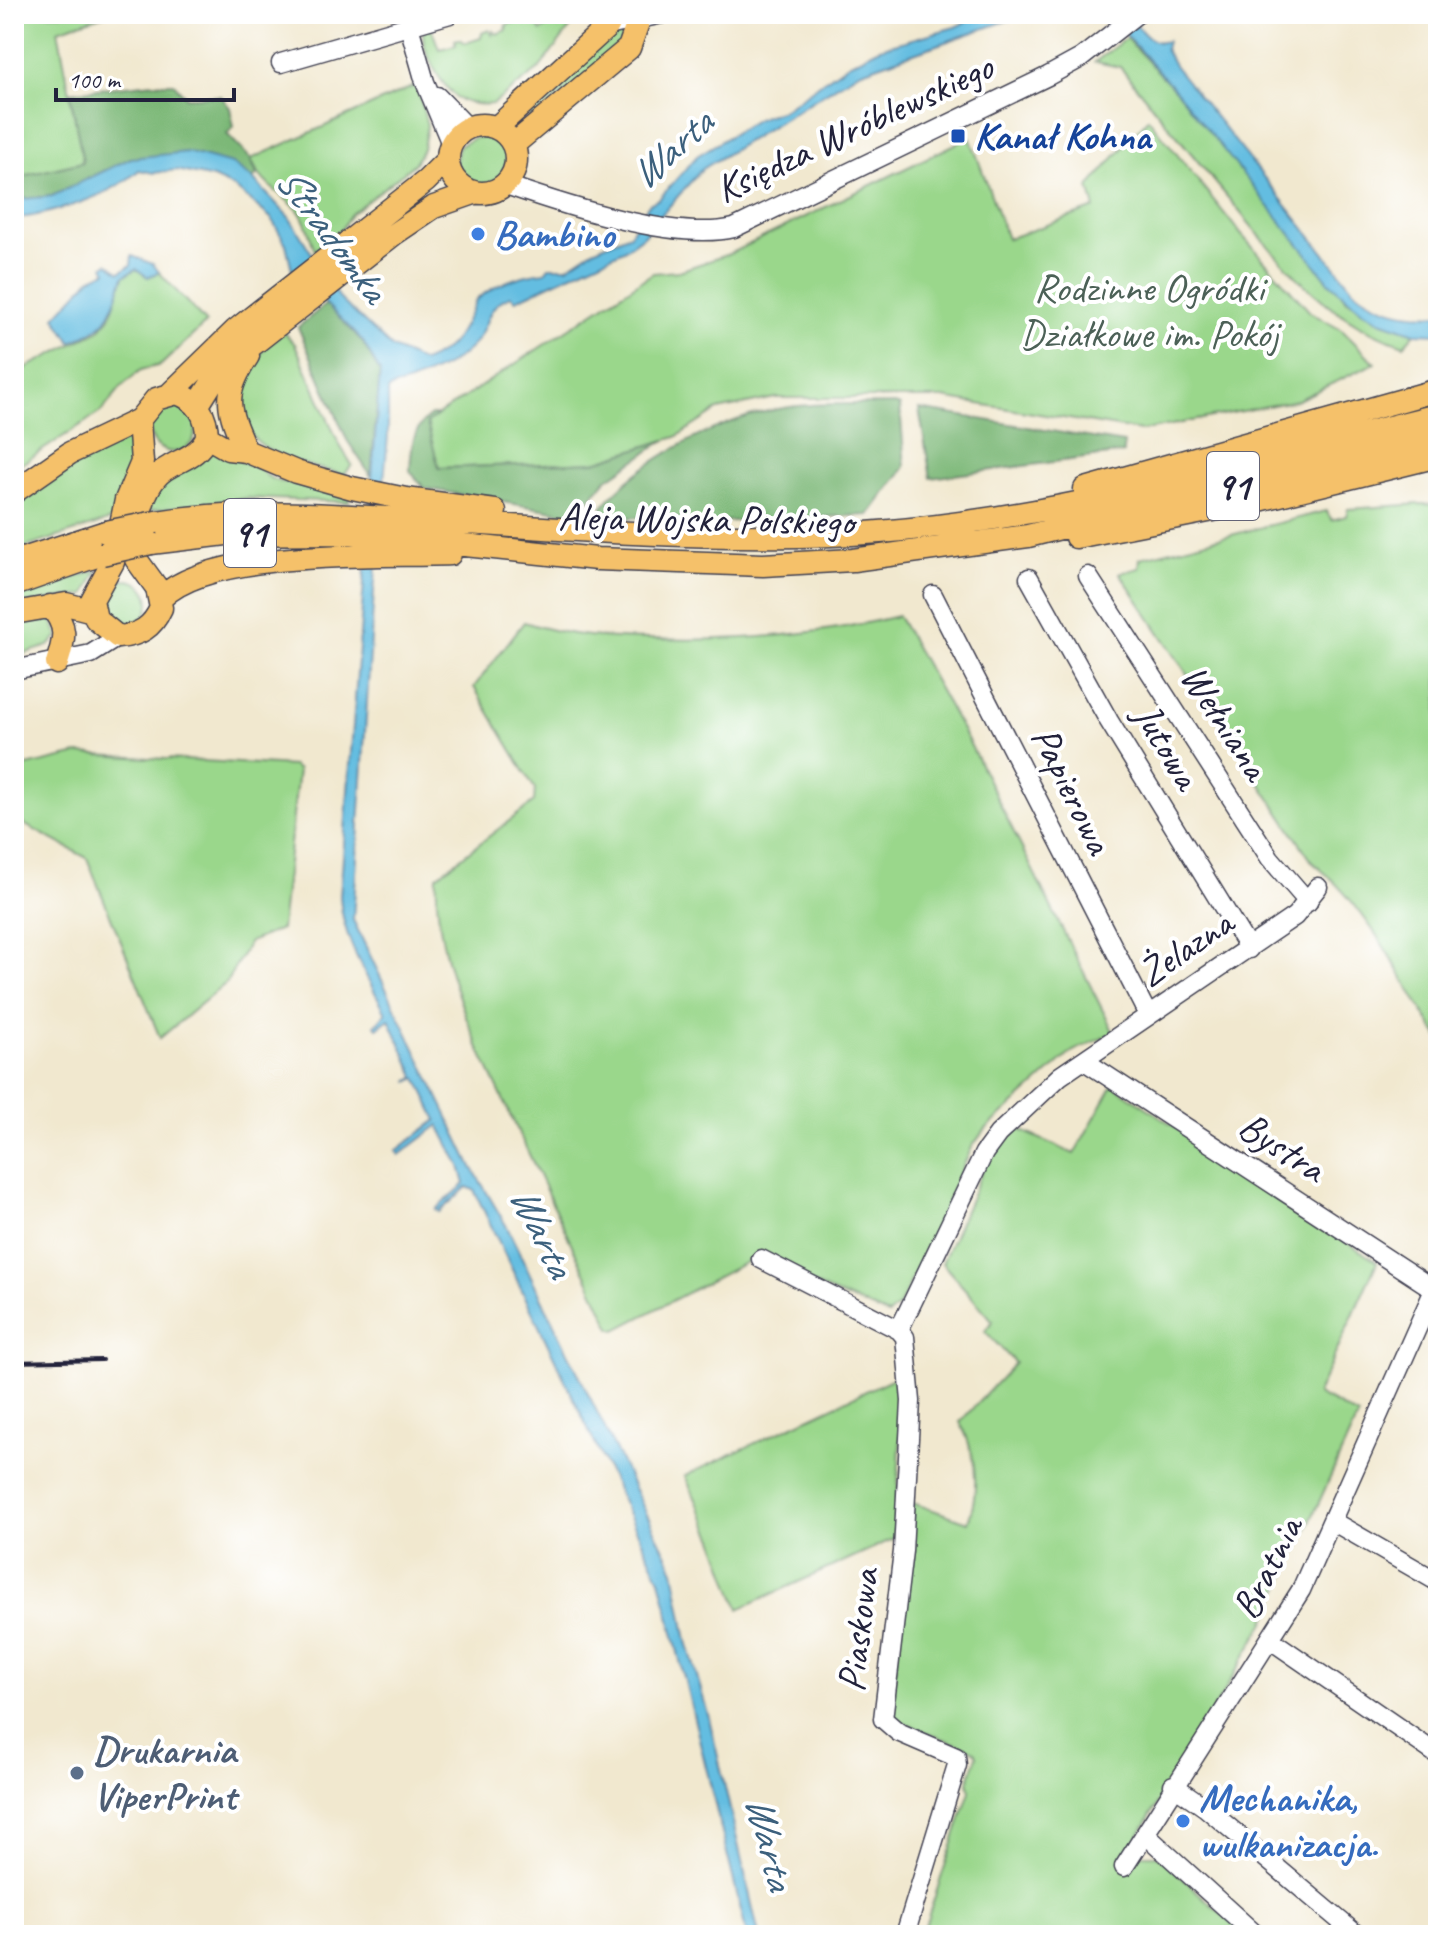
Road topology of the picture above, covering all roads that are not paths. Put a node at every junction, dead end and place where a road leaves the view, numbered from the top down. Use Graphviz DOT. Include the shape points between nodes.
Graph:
graph roads {
  1 [pos="450,14"];
  2 [pos="1137,14"];
  3 [pos="648,15"];
  4 [pos="610,20"];
  5 [pos="409,26"];
  6 [pos="281,63"];
  7 [pos="425,82"];
  8 [pos="468,128"];
  9 [pos="496,128"];
  10 [pos="513,145"];
  11 [pos="449,152"];
  12 [pos="506,185"];
  13 [pos="474,193"];
  14 [pos="258,342"];
  15 [pos="1438,390"];
  16 [pos="170,394"];
  17 [pos="198,405"];
  18 [pos="1438,415"];
  19 [pos="139,420"];
  20 [pos="1438,434"];
  21 [pos="207,437"];
  22 [pos="246,451"];
  23 [pos="1438,456"];
  24 [pos="14,492"];
  25 [pos="1056,506"];
  26 [pos="399,528"];
  27 [pos="1028,536"];
  28 [pos="104,543"];
  29 [pos="14,562"];
  30 [pos="1088,576"];
  31 [pos="1029,578"];
  32 [pos="14,585"];
  33 [pos="933,595"];
  34 [pos="161,598"];
  35 [pos="50,606"];
  36 [pos="14,613"];
  37 [pos="104,624"];
  38 [pos="57,663"];
  39 [pos="14,670"];
  40 [pos="1313,895"];
  41 [pos="1249,949"];
  42 [pos="1148,1015"];
  43 [pos="1086,1062"];
  44 [pos="761,1259"];
  45 [pos="1436,1288"];
  46 [pos="899,1330"];
  47 [pos="1332,1521"];
  48 [pos="1438,1582"];
  49 [pos="1271,1640"];
  50 [pos="1438,1755"];
  51 [pos="1173,1785"];
  52 [pos="1146,1835"];
  53 [pos="1124,1867"];
  54 [pos="905,1935"];
  55 [pos="1256,1935"];
  56 [pos="1357,1935"];
  1 -- 5 [label="street"];
  2 -- 12 [label="street, Księdza Wróblewskiego" via="1086,54 751,222 717,232 603,214"];
  3 -- 4 [label="street"];
  3 -- 10 [label="main road" via="629,48"];
  4 -- 9 [label="main road"];
  5 -- 6 [label="street"];
  5 -- 7 [label="street"];
  7 -- 8 [label="street"];
  7 -- 11 [label="street"];
  8 -- 9 [label="main road"];
  8 -- 11 [label="main road"];
  9 -- 10 [label="main road"];
  10 -- 12 [label="main road" via="515,165"];
  11 -- 13 [label="main road" via="458,184"];
  11 -- 16 [label="main road" via="426,181 224,340"];
  12 -- 13 [label="main road"];
  13 -- 14 [label="main road" via="434,207"];
  14 -- 17 [label="main road" via="224,370"];
  14 -- 22 [label="main road" via="229,392 232,421"];
  15 -- 25 [label="main road" via="1077,491"];
  16 -- 17 [label="main road"];
  16 -- 19 [label="main road" via="148,405"];
  17 -- 21 [label="main road"];
  18 -- 25 [label="main road, Aleja Wojska Polskiego / 91" via="1108,498"];
  19 -- 24 [label="main road" via="70,453"];
  19 -- 37 [label="main road" via="142,462 126,500 113,562 94,591"];
  20 -- 27 [label="main road, Aleja Wojska Polskiego / 91"];
  21 -- 22 [label="main road" via="228,449"];
  21 -- 34 [label="main road" via="190,459 160,473 145,499 136,559"];
  22 -- 26 [label="main road" via="352,488"];
  23 -- 27 [label="main road" via="1148,525 1056,541"];
  25 -- 26 [label="main road, Aleja Wojska Polskiego / 91" via="845,535"];
  26 -- 27 [label="main road, Aleja Wojska Polskiego / 91" via="597,559 763,565 941,550"];
  26 -- 28 [label="main road, Aleja Wojska Polskiego / 91, bridge" via="351,523 241,534 154,532"];
  26 -- 34 [label="main road" via="348,558 224,567 182,580"];
  28 -- 29 [label="main road, Aleja Wojska Polskiego / 91"];
  28 -- 32 [label="main road, Aleja Wojska Polskiego / 91"];
  30 -- 40 [label="street, Wełniana" via="1270,858"];
  31 -- 41 [label="street, Jutowa" via="1109,721"];
  33 -- 42 [label="street, Papierowa"];
  34 -- 37 [label="main road" via="150,627 136,635"];
  35 -- 36 [label="main road"];
  35 -- 37 [label="main road" via="66,604"];
  35 -- 38 [label="main road" via="65,627"];
  37 -- 38 [label="street" via="91,654"];
  38 -- 39 [label="street"];
  40 -- 41 [label="street, Żelazna"];
  41 -- 42 [label="street, Żelazna"];
  42 -- 43 [label="street, Żelazna"];
  43 -- 45 [label="street, Bystra"];
  43 -- 46 [label="street" via="1060,1076 984,1153"];
  44 -- 46 [label="street"];
  45 -- 47 [label="street, Bratnia"];
  46 -- 54 [label="street, Piaskowa" via="905,1337 911,1401 897,1623 883,1719 898,1732 956,1757 957,1765"];
  47 -- 48 [label="street"];
  47 -- 49 [label="street, Bratnia"];
  49 -- 50 [label="street"];
  49 -- 51 [label="street, Bratnia"];
  51 -- 52 [label="street, Bratnia"];
  51 -- 56 [label="street"];
  52 -- 53 [label="street, Bratnia"];
  52 -- 55 [label="street"];
}
